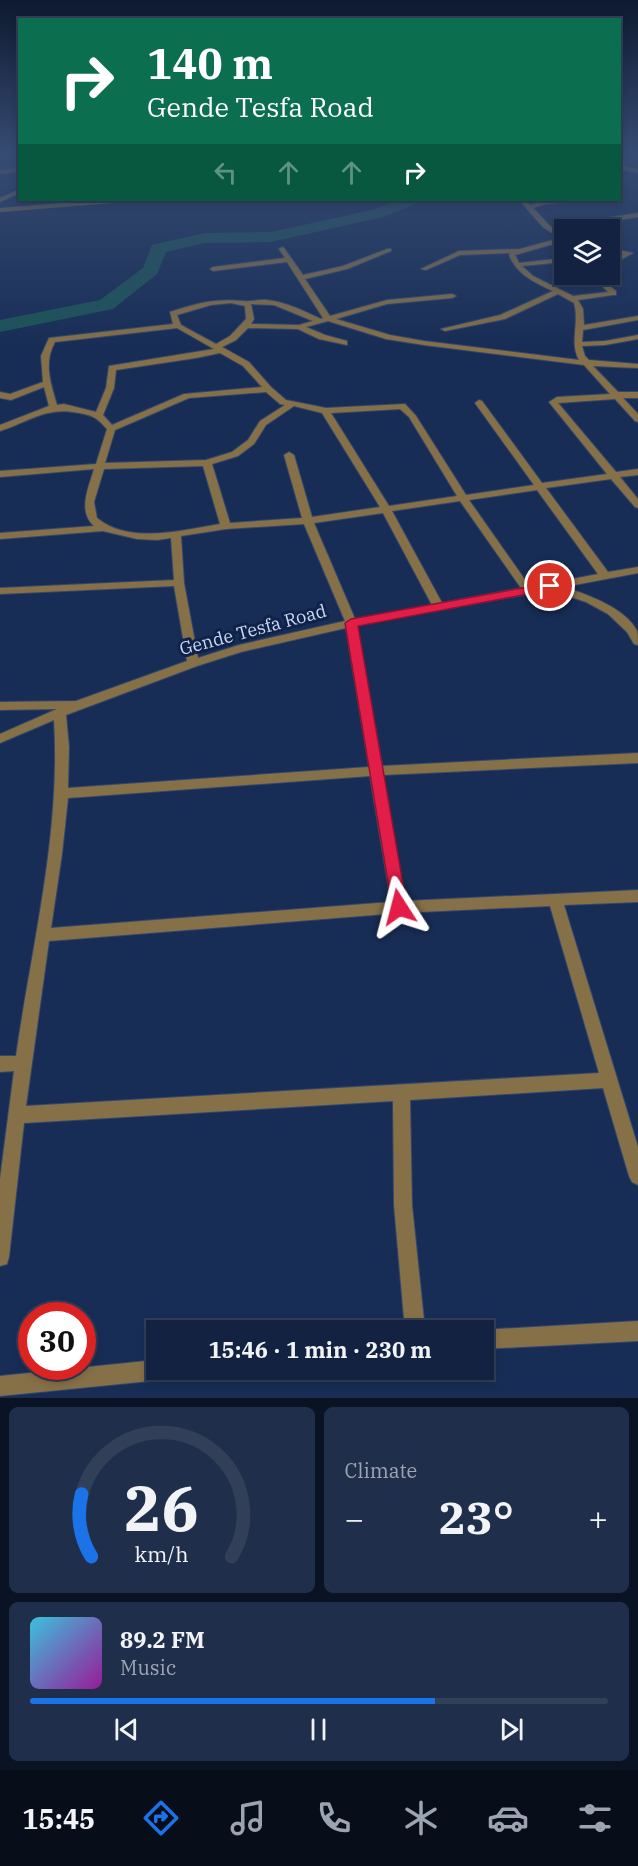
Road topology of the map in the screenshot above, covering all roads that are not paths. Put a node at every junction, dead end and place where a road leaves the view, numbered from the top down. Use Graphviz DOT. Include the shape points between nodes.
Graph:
graph roads {
  1 [pos="539,217"];
  2 [pos="624,217"];
  3 [pos="549,229"];
  4 [pos="554,232"];
  5 [pos="554,241"];
  6 [pos="282,249"];
  7 [pos="389,250"];
  8 [pos="518,251"];
  9 [pos="620,252"];
  10 [pos="620,257"];
  11 [pos="287,260"];
  12 [pos="554,261"];
  13 [pos="516,265"];
  14 [pos="213,269"];
  15 [pos="424,269"];
  16 [pos="300,278"];
  17 [pos="605,285"];
  18 [pos="559,291"];
  19 [pos="452,296"];
  20 [pos="573,298"];
  21 [pos="247,303"];
  22 [pos="638,318"];
  23 [pos="324,320"];
  24 [pos="246,326"];
  25 [pos="178,327"];
  26 [pos="299,327"];
  27 [pos="445,328"];
  28 [pos="582,328"];
  29 [pos="638,337"];
  30 [pos="344,343"];
  31 [pos="579,344"];
  32 [pos="219,348"];
  33 [pos="585,363"];
  34 [pos="638,366"];
  35 [pos="48,383"];
  36 [pos="268,389"];
  37 [pos="638,394"];
  38 [pos="0,395"];
  39 [pos="616,396"];
  40 [pos="479,403"];
  41 [pos="291,405"];
  42 [pos="54,408"];
  43 [pos="325,411"];
  44 [pos="99,415"];
  45 [pos="638,419"];
  46 [pos="0,428"];
  47 [pos="111,429"];
  48 [pos="289,455"];
  49 [pos="207,463"];
  50 [pos="102,466"];
  51 [pos="638,472"];
  52 [pos="0,474"];
  53 [pos="612,475"];
  54 [pos="538,485"];
  55 [pos="463,498"];
  56 [pos="638,505"];
  57 [pos="386,509"];
  58 [pos="308,520"];
  59 [pos="226,526"];
  60 [pos="103,528"];
  61 [pos="176,534"];
  62 [pos="0,536"];
  63 [pos="638,570"];
  64 [pos="605,576"];
  65 [pos="178,583"];
  66 [pos="550,586"];
  67 [pos="527,590"];
  68 [pos="0,591"];
  69 [pos="439,607"];
  70 [pos="351,623"];
  71 [pos="638,641"];
  72 [pos="193,663"];
  73 [pos="78,705"];
  74 [pos="0,706"];
  75 [pos="60,713"];
  76 [pos="0,739"];
  77 [pos="638,758"];
  78 [pos="377,771"];
  79 [pos="62,793"];
  80 [pos="638,896"];
  81 [pos="555,900"];
  82 [pos="399,907"];
  83 [pos="42,935"];
  84 [pos="22,1062"];
  85 [pos="0,1064"];
  86 [pos="609,1080"];
  87 [pos="401,1092"];
  88 [pos="16,1115"];
  89 [pos="638,1176"];
  90 [pos="0,1257"];
  91 [pos="415,1320"];
  92 [pos="638,1331"];
  93 [pos="494,1338"];
  94 [pos="146,1371"];
  95 [pos="0,1386"];
  1 -- 3 [label="street"];
  2 -- 3 [label="street"];
  3 -- 4 [label="street"];
  5 -- 8 [label="street"];
  6 -- 11 [label="street"];
  7 -- 16 [label="street" via="345,268"];
  8 -- 13 [label="street" via="512,255"];
  8 -- 15 [label="street" via="459,253"];
  9 -- 10 [label="street" via="630,253"];
  11 -- 14 [label="street"];
  11 -- 16 [label="street"];
  12 -- 13 [label="street"];
  13 -- 18 [label="street"];
  16 -- 23 [label="street"];
  17 -- 20 [label="street" via="613,293"];
  18 -- 20 [label="street"];
  18 -- 27 [label="street" via="502,317"];
  19 -- 23 [label="street" via="387,302"];
  20 -- 28 [label="street" via="579,305"];
  21 -- 23 [label="street" via="261,301"];
  21 -- 24 [label="street" via="250,319"];
  21 -- 25 [label="street" via="214,302 173,314"];
  22 -- 28 [label="street"];
  23 -- 26 [label="street"];
  23 -- 33 [label="street" via="408,341"];
  24 -- 26 [label="street"];
  24 -- 32 [label="street"];
  25 -- 32 [label="street"];
  25 -- 35 [label="street" via="52,340 44,360"];
  26 -- 30 [label="street"];
  28 -- 31 [label="street"];
  29 -- 31 [label="street"];
  31 -- 33 [label="street"];
  32 -- 36 [label="street" via="246,364"];
  32 -- 44 [label="street" via="112,368 110,388"];
  33 -- 34 [label="street"];
  33 -- 39 [label="street"];
  35 -- 38 [label="street" via="11,397"];
  35 -- 42 [label="street"];
  36 -- 41 [label="street"];
  36 -- 47 [label="street" via="187,396"];
  37 -- 39 [label="street"];
  39 -- 45 [label="street"];
  39 -- 53 [label="street" via="553,402"];
  40 -- 54 [label="street"];
  41 -- 43 [label="street"];
  41 -- 49 [label="street" via="263,423 250,442 234,454"];
  42 -- 44 [label="street"];
  42 -- 46 [label="street"];
  43 -- 55 [label="street" via="406,408"];
  43 -- 57 [label="street"];
  44 -- 47 [label="street"];
  47 -- 50 [label="street"];
  48 -- 58 [label="street"];
  49 -- 50 [label="street"];
  49 -- 59 [label="street"];
  50 -- 52 [label="street"];
  50 -- 60 [label="street" via="89,502 92,519"];
  51 -- 53 [label="street"];
  53 -- 54 [label="street"];
  53 -- 56 [label="street"];
  54 -- 55 [label="street"];
  54 -- 64 [label="street"];
  55 -- 57 [label="street"];
  55 -- 67 [label="street"];
  57 -- 58 [label="street"];
  57 -- 69 [label="street"];
  58 -- 59 [label="street"];
  58 -- 70 [label="street"];
  59 -- 61 [label="street"];
  60 -- 61 [label="street" via="137,536"];
  60 -- 62 [label="street"];
  61 -- 65 [label="street"];
  63 -- 64 [label="street, Gende Tesfa Road"];
  64 -- 66 [label="street, Gende Tesfa Road"];
  65 -- 68 [label="street"];
  65 -- 72 [label="street"];
  66 -- 67 [label="street, Gende Tesfa Road"];
  66 -- 71 [label="street" via="596,601 633,631"];
  67 -- 69 [label="street, Gende Tesfa Road"];
  69 -- 70 [label="street, Gende Tesfa Road"];
  70 -- 72 [label="street, Gende Tesfa Road"];
  70 -- 78 [label="street"];
  72 -- 73 [label="street, Gende Tesfa Road"];
  73 -- 74 [label="street"];
  73 -- 75 [label="street, Gende Tesfa Road"];
  75 -- 76 [label="street, Gende Tesfa Road"];
  75 -- 79 [label="street"];
  77 -- 78 [label="street"];
  78 -- 79 [label="street"];
  78 -- 82 [label="street"];
  79 -- 83 [label="street"];
  80 -- 81 [label="street"];
  81 -- 82 [label="street"];
  81 -- 86 [label="street"];
  82 -- 83 [label="street"];
  83 -- 84 [label="street"];
  84 -- 85 [label="street"];
  84 -- 88 [label="street"];
  86 -- 87 [label="street"];
  86 -- 89 [label="street"];
  87 -- 88 [label="street"];
  87 -- 91 [label="street" via="403,1204"];
  88 -- 90 [label="street"];
  92 -- 93 [label="street"];
  94 -- 95 [label="street"];
}
